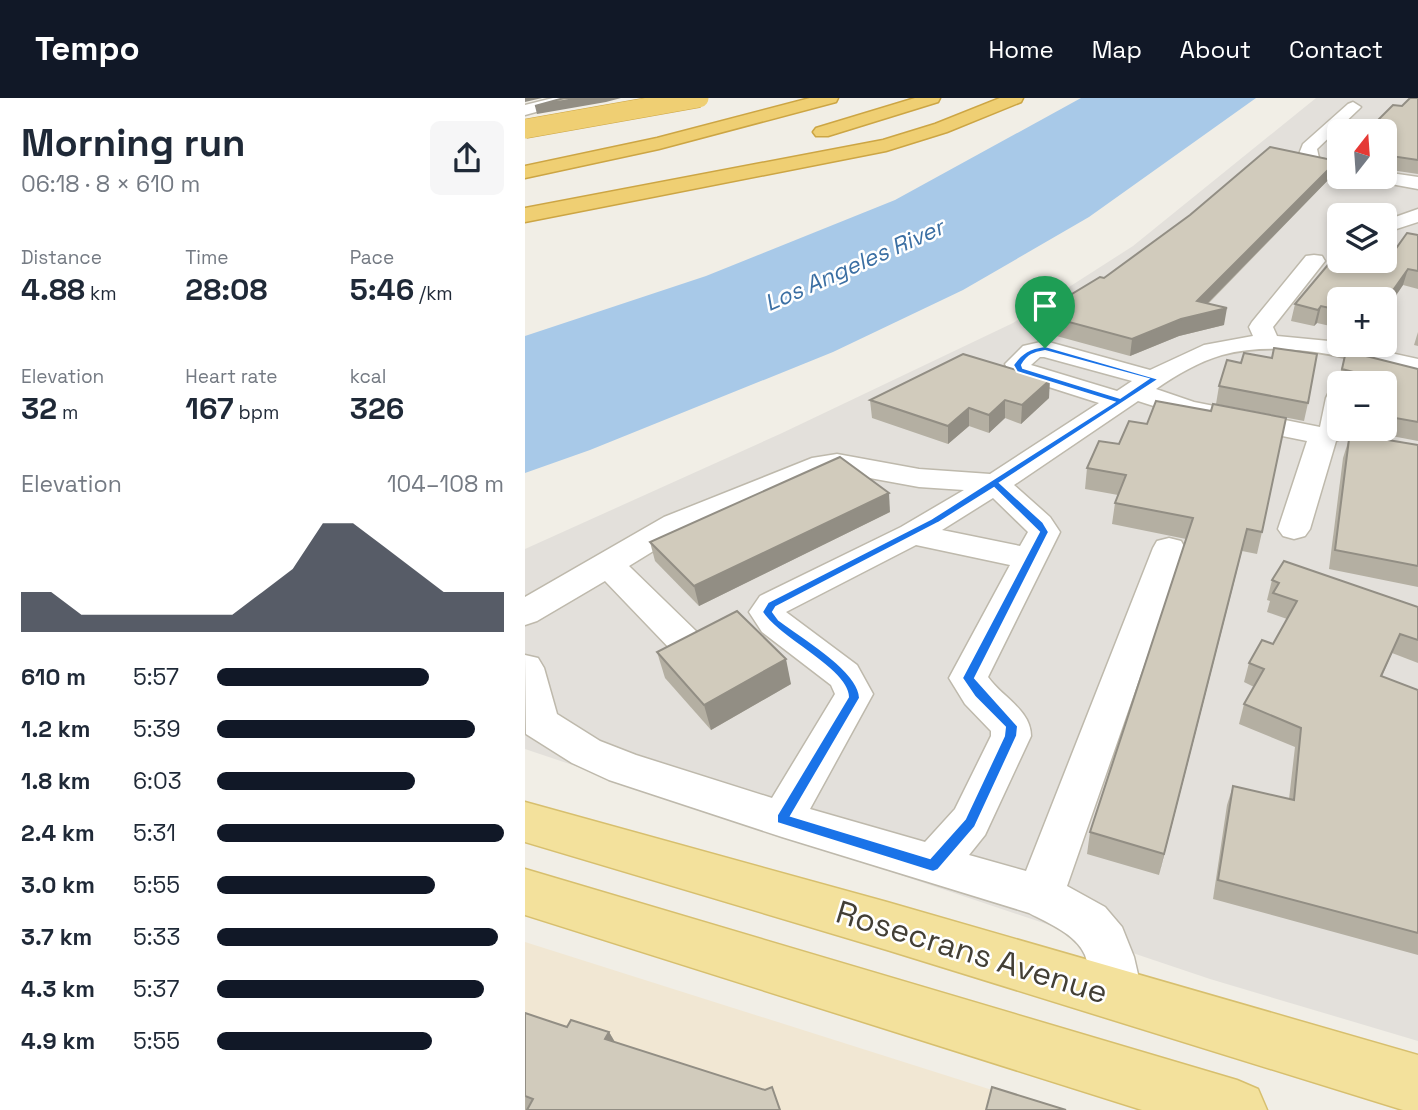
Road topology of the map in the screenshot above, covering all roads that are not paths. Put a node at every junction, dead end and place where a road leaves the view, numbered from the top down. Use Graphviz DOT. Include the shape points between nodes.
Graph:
graph roads {
  1 [pos="571,98"];
  2 [pos="662,98"];
  3 [pos="699,98"];
  4 [pos="762,98"];
  5 [pos="776,98"];
  6 [pos="830,98"];
  7 [pos="932,98"];
  8 [pos="956,98"];
  9 [pos="1015,98"];
  10 [pos="1353,107"];
  11 [pos="734,109"];
  12 [pos="525,110"];
  13 [pos="965,119"];
  14 [pos="1340,119"];
  15 [pos="525,129"];
  16 [pos="1327,131"];
  17 [pos="822,132"];
  18 [pos="525,137"];
  19 [pos="798,138"];
  20 [pos="525,155"];
  21 [pos="1327,166"];
  22 [pos="525,172"];
  23 [pos="1397,180"];
  24 [pos="565,183"];
  25 [pos="1418,183"];
  26 [pos="525,191"];
  27 [pos="525,207"];
  28 [pos="525,215"];
  29 [pos="1418,215"];
  30 [pos="1397,223"];
  31 [pos="1397,230"];
  32 [pos="1418,234"];
  33 [pos="1314,261"];
  34 [pos="1268,344"];
  35 [pos="1327,347"];
  36 [pos="1377,357"];
  37 [pos="1418,367"];
  38 [pos="1137,390"];
  39 [pos="1327,434"];
  40 [pos="1323,436"];
  41 [pos="1364,443"];
  42 [pos="994,483"];
  43 [pos="1294,530"];
  44 [pos="912,534"];
  45 [pos="1169,548"];
  46 [pos="1030,559"];
  47 [pos="607,563"];
  48 [pos="525,613"];
  49 [pos="687,644"];
  50 [pos="525,668"];
  51 [pos="782,819"];
  52 [pos="525,822"];
  53 [pos="933,865"];
  54 [pos="525,892"];
  55 [pos="1040,896"];
  56 [pos="1118,996"];
  57 [pos="1418,1085"];
  58 [pos="1237,1110"];
  1 -- 12 [label="street"];
  2 -- 18 [label="highway"];
  3 -- 15 [label="highway, bridge"];
  4 -- 11 [label="highway"];
  5 -- 11 [label="highway"];
  6 -- 22 [label="highway"];
  7 -- 17 [label="highway"];
  8 -- 17 [label="highway"];
  9 -- 13 [label="highway"];
  10 -- 14 [label="street"];
  11 -- 20 [label="highway" via="619,138"];
  13 -- 27 [label="highway" via="803,157"];
  13 -- 28 [label="highway" via="850,153"];
  16 -- 21 [label="street" via="1308,154 1313,162"];
  17 -- 19 [label="highway"];
  23 -- 25 [label="street"];
  24 -- 26 [label="highway"];
  29 -- 30 [label="street"];
  31 -- 32 [label="street"];
  33 -- 34 [label="street" via="1261,327"];
  34 -- 35 [label="street"];
  34 -- 38 [label="street" via="1214,349"];
  36 -- 37 [label="street"];
  38 -- 40 [label="street" via="1188,409"];
  38 -- 42 [label="street"];
  39 -- 40 [label="street"];
  40 -- 41 [label="street"];
  40 -- 43 [label="street"];
  42 -- 44 [label="street"];
  42 -- 46 [label="street" via="1044,532"];
  42 -- 47 [label="street" via="822,464 675,524"];
  44 -- 46 [label="street"];
  44 -- 51 [label="street" via="772,604 768,612 775,623 844,675 854,692"];
  45 -- 55 [label="street"];
  46 -- 53 [label="street" via="968,678 1011,726 1011,736 970,822"];
  47 -- 48 [label="street"];
  47 -- 49 [label="street"];
  50 -- 51 [label="street" via="540,723 586,752"];
  51 -- 53 [label="street"];
  52 -- 56 [label="main road, Rosecrans Avenue"];
  53 -- 55 [label="street"];
  54 -- 58 [label="main road"];
  55 -- 56 [label="street" via="1073,911 1105,939"];
  56 -- 57 [label="main road, Rosecrans Avenue"];
}
